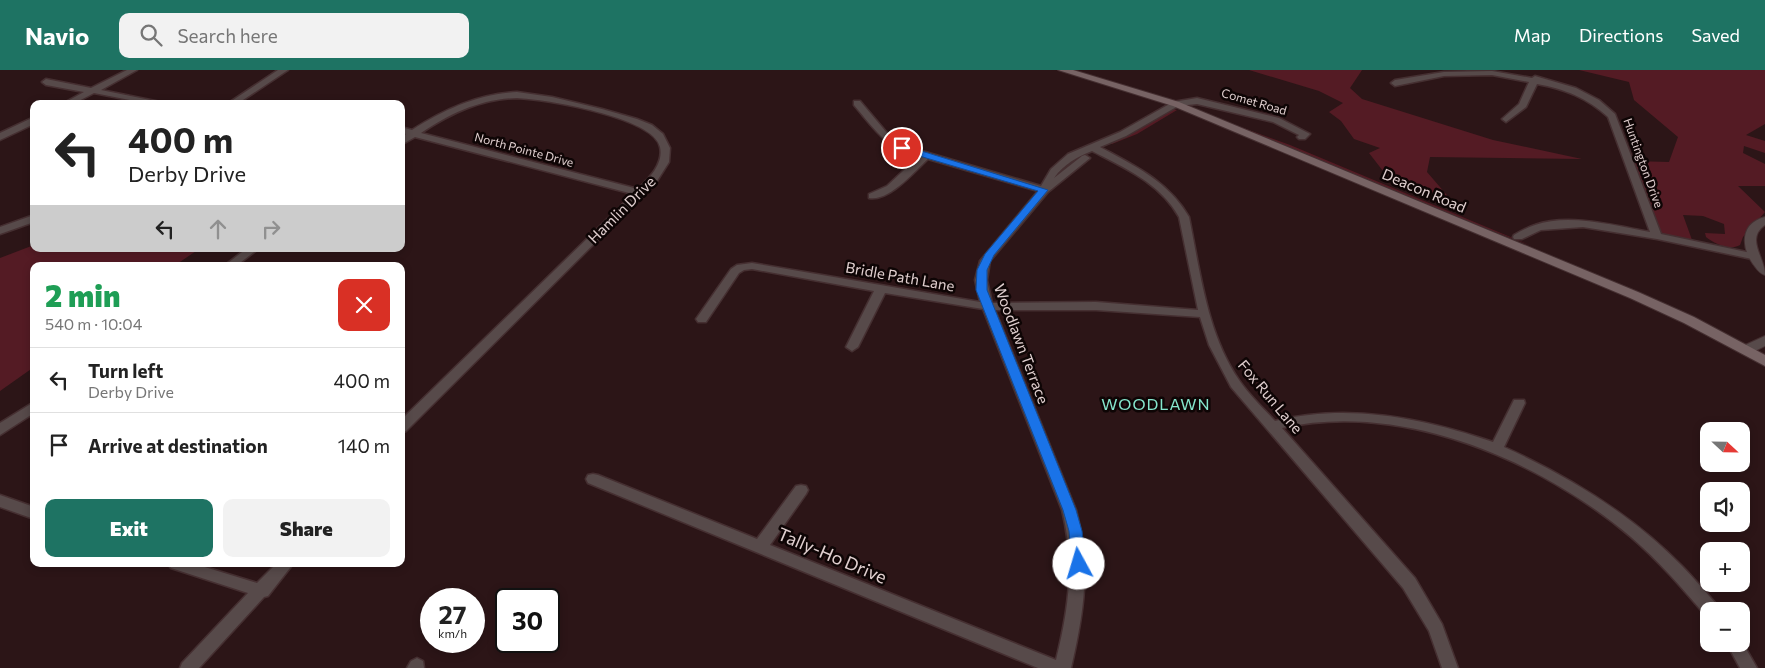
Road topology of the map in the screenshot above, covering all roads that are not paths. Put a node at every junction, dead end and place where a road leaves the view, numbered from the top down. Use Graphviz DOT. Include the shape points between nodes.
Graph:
graph roads {
  1 [pos="133,70"];
  2 [pos="284,70"];
  3 [pos="1063,70"];
  4 [pos="1086,70"];
  5 [pos="1534,79"];
  6 [pos="46,82"];
  7 [pos="1395,83"];
  8 [pos="92,91"];
  9 [pos="74,100"];
  10 [pos="143,100"];
  11 [pos="236,100"];
  12 [pos="858,103"];
  13 [pos="1184,105"];
  14 [pos="1506,119"];
  15 [pos="30,122"];
  16 [pos="405,131"];
  17 [pos="414,134"];
  18 [pos="0,137"];
  19 [pos="1302,137"];
  20 [pos="405,140"];
  21 [pos="1096,149"];
  22 [pos="925,156"];
  23 [pos="1044,190"];
  24 [pos="640,193"];
  25 [pos="873,196"];
  26 [pos="30,220"];
  27 [pos="1765,220"];
  28 [pos="0,231"];
  29 [pos="1657,236"];
  30 [pos="1518,238"];
  31 [pos="249,252"];
  32 [pos="1752,256"];
  33 [pos="234,262"];
  34 [pos="1765,271"];
  35 [pos="881,289"];
  36 [pos="988,307"];
  37 [pos="1204,314"];
  38 [pos="702,319"];
  39 [pos="1758,346"];
  40 [pos="852,348"];
  41 [pos="1765,361"];
  42 [pos="1519,403"];
  43 [pos="30,409"];
  44 [pos="405,424"];
  45 [pos="1272,426"];
  46 [pos="0,430"];
  47 [pos="1496,450"];
  48 [pos="593,479"];
  49 [pos="801,490"];
  50 [pos="0,501"];
  51 [pos="30,512"];
  52 [pos="760,547"];
  53 [pos="186,567"];
  54 [pos="282,567"];
  55 [pos="262,591"];
  56 [pos="1704,602"];
  57 [pos="1740,652"];
  58 [pos="188,668"];
  59 [pos="1057,668"];
  60 [pos="1063,668"];
  61 [pos="1450,668"];
  62 [pos="1750,668"];
  1 -- 8 [label="street"];
  2 -- 11 [label="street"];
  3 -- 13 [label="main road, Deacon Road"];
  4 -- 13 [label="main road, Deacon Road"];
  5 -- 7 [label="street, Huntington Drive" via="1471,72"];
  5 -- 14 [label="street" via="1523,105"];
  5 -- 29 [label="street, Huntington Drive" via="1579,93 1608,111"];
  6 -- 8 [label="street"];
  8 -- 9 [label="street"];
  8 -- 10 [label="street"];
  12 -- 22 [label="street" via="890,140"];
  13 -- 19 [label="street, Comet Road" via="1202,101 1276,120 1305,134"];
  13 -- 21 [label="street, Woodlawn Terrace" via="1143,133"];
  13 -- 30 [label="main road, Deacon Road"];
  13 -- 39 [label="main road, Deacon Road" via="1689,320"];
  15 -- 18 [label="street"];
  16 -- 17 [label="street, North Pointe Drive"];
  17 -- 20 [label="street, Hamlin Drive"];
  17 -- 24 [label="street, North Pointe Drive"];
  17 -- 24 [label="street, Hamlin Drive" via="452,109 501,96 547,98 624,116 651,129 666,150 661,170"];
  21 -- 23 [label="street, Woodlawn Terrace"];
  21 -- 37 [label="street, Fox Run Lane" via="1163,188 1180,209"];
  22 -- 23 [label="street"];
  22 -- 25 [label="street" via="891,188"];
  23 -- 36 [label="street, Woodlawn Terrace" via="986,261 981,280"];
  24 -- 44 [label="street, Hamlin Drive"];
  26 -- 28 [label="street"];
  27 -- 32 [label="street" via="1752,232 1749,248"];
  29 -- 30 [label="street" via="1562,224 1538,228"];
  29 -- 32 [label="street"];
  30 -- 39 [label="main road, Deacon Road" via="1661,297"];
  31 -- 33 [label="street"];
  32 -- 34 [label="street"];
  35 -- 36 [label="street, Bridle Path Lane"];
  35 -- 38 [label="street, Bridle Path Lane" via="746,266 736,269"];
  35 -- 40 [label="street"];
  36 -- 37 [label="street, Bridle Path Lane" via="1096,306"];
  36 -- 60 [label="street, Woodlawn Terrace" via="1075,531 1080,575"];
  37 -- 45 [label="street, Fox Run Lane" via="1224,366 1235,384"];
  39 -- 41 [label="main road, Deacon Road"];
  42 -- 47 [label="street"];
  43 -- 46 [label="street"];
  45 -- 47 [label="street" via="1325,417 1378,419 1426,427"];
  45 -- 61 [label="street, Fox Run Lane" via="1409,583 1436,629"];
  47 -- 56 [label="street" via="1565,483 1605,510 1676,569"];
  48 -- 52 [label="street, Tally-Ho Drive"];
  49 -- 52 [label="street"];
  50 -- 51 [label="street"];
  52 -- 59 [label="street, Tally-Ho Drive"];
  53 -- 55 [label="street"];
  54 -- 55 [label="street"];
  55 -- 58 [label="street"];
  57 -- 62 [label="street"];
}
